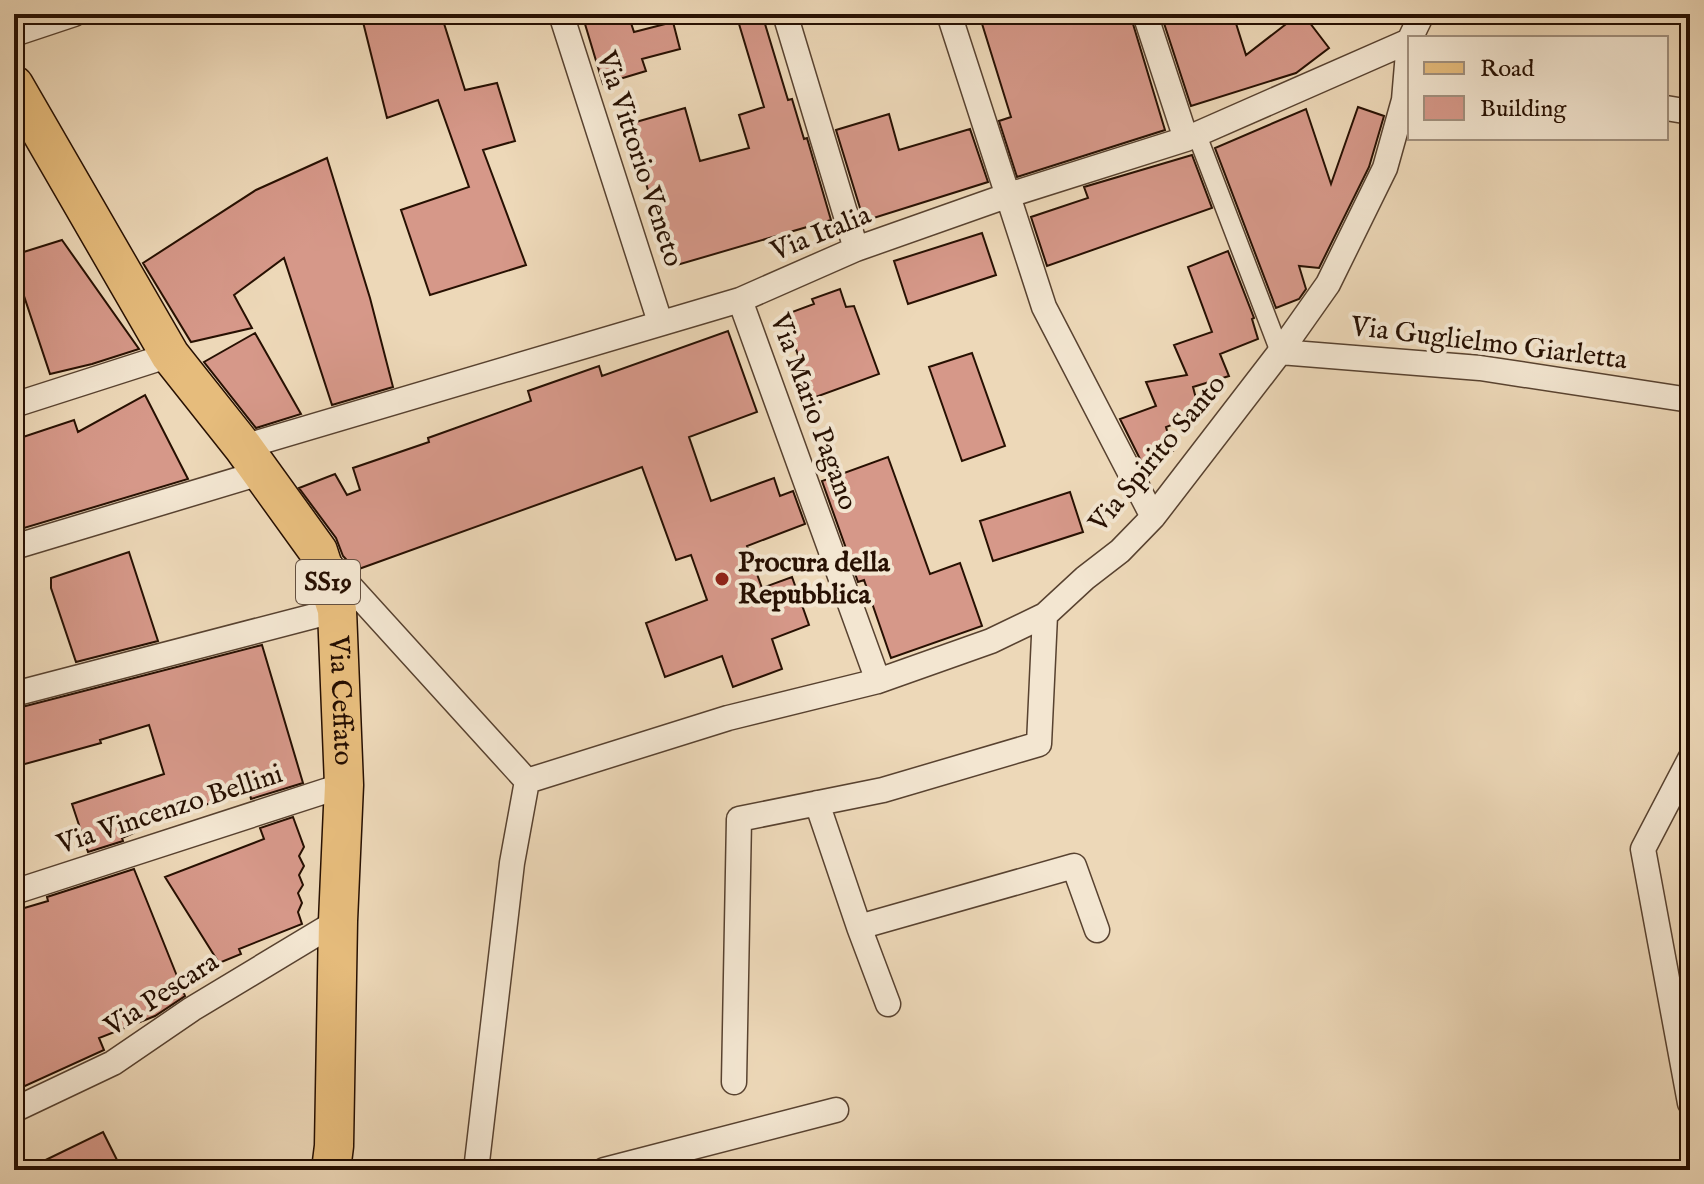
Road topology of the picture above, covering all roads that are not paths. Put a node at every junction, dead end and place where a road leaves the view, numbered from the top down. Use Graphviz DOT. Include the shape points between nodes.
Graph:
graph roads {
  1 [pos="74,14"];
  2 [pos="561,14"];
  3 [pos="785,14"];
  4 [pos="949,14"];
  5 [pos="1145,14"];
  6 [pos="1401,14"];
  7 [pos="1422,14"];
  8 [pos="14,34"];
  9 [pos="1411,36"];
  10 [pos="1408,38"];
  11 [pos="1408,41"];
  12 [pos="1408,53"];
  13 [pos="14,85"];
  14 [pos="1668,108"];
  15 [pos="1690,112"];
  16 [pos="1191,137"];
  17 [pos="1009,195"];
  18 [pos="856,249"];
  19 [pos="740,300"];
  20 [pos="660,322"];
  21 [pos="1280,352"];
  22 [pos="170,355"];
  23 [pos="1690,400"];
  24 [pos="14,405"];
  25 [pos="252,460"];
  26 [pos="1153,517"];
  27 [pos="14,547"];
  28 [pos="318,551"];
  29 [pos="337,610"];
  30 [pos="1045,615"];
  31 [pos="878,681"];
  32 [pos="14,694"];
  33 [pos="1690,759"];
  34 [pos="527,781"];
  35 [pos="344,785"];
  36 [pos="817,803"];
  37 [pos="14,892"];
  38 [pos="338,921"];
  39 [pos="859,927"];
  40 [pos="1097,930"];
  41 [pos="888,1004"];
  42 [pos="734,1082"];
  43 [pos="1690,1103"];
  44 [pos="14,1110"];
  45 [pos="836,1110"];
  46 [pos="331,1170"];
  47 [pos="473,1170"];
  48 [pos="604,1170"];
  1 -- 8 [label="street"];
  2 -- 20 [label="street, Via Vittorio Veneto"];
  3 -- 18 [label="street"];
  4 -- 17 [label="street"];
  5 -- 16 [label="street"];
  6 -- 10 [label="street"];
  7 -- 9 [label="street, Via Spirito Santo"];
  11 -- 16 [label="street, Via Italia"];
  12 -- 21 [label="street, Via Spirito Santo" via="1404,100 1385,168 1328,284"];
  13 -- 22 [label="main road, Via Ceffato / SS19"];
  14 -- 15 [label="street"];
  16 -- 17 [label="street, Via Italia"];
  16 -- 21 [label="street"];
  17 -- 18 [label="street, Via Italia"];
  17 -- 26 [label="street" via="1044,307"];
  18 -- 19 [label="street, Via Italia"];
  19 -- 20 [label="street, Via Italia"];
  19 -- 31 [label="street, Via Mario Pagano"];
  20 -- 25 [label="street, Via Italia"];
  21 -- 23 [label="street, Via Guglielmo Giarletta" via="1480,368"];
  21 -- 26 [label="street, Via Spirito Santo"];
  22 -- 24 [label="street"];
  22 -- 25 [label="main road, Via Ceffato / SS19"];
  25 -- 27 [label="street, Via Italia"];
  25 -- 28 [label="main road, Via Ceffato / SS19"];
  26 -- 30 [label="street, Via Spirito Santo"];
  28 -- 29 [label="main road, Via Ceffato / SS19"];
  28 -- 34 [label="street"];
  29 -- 32 [label="street"];
  29 -- 35 [label="main road, Via Ceffato / SS19"];
  30 -- 31 [label="street, Via Spirito Santo" via="991,641"];
  30 -- 36 [label="street" via="1039,744 883,790"];
  31 -- 34 [label="street, Via Spirito Santo" via="728,718"];
  33 -- 43 [label="street" via="1643,849"];
  34 -- 47 [label="street"];
  35 -- 37 [label="street, Via Vincenzo Bellini"];
  35 -- 38 [label="main road, Via Ceffato / SS19"];
  36 -- 39 [label="street"];
  36 -- 42 [label="street" via="739,819"];
  38 -- 44 [label="street, Via Pescara" via="113,1063"];
  38 -- 46 [label="main road, Via Ceffato / SS19"];
  39 -- 40 [label="street" via="1074,866"];
  39 -- 41 [label="street"];
  45 -- 48 [label="street"];
}
